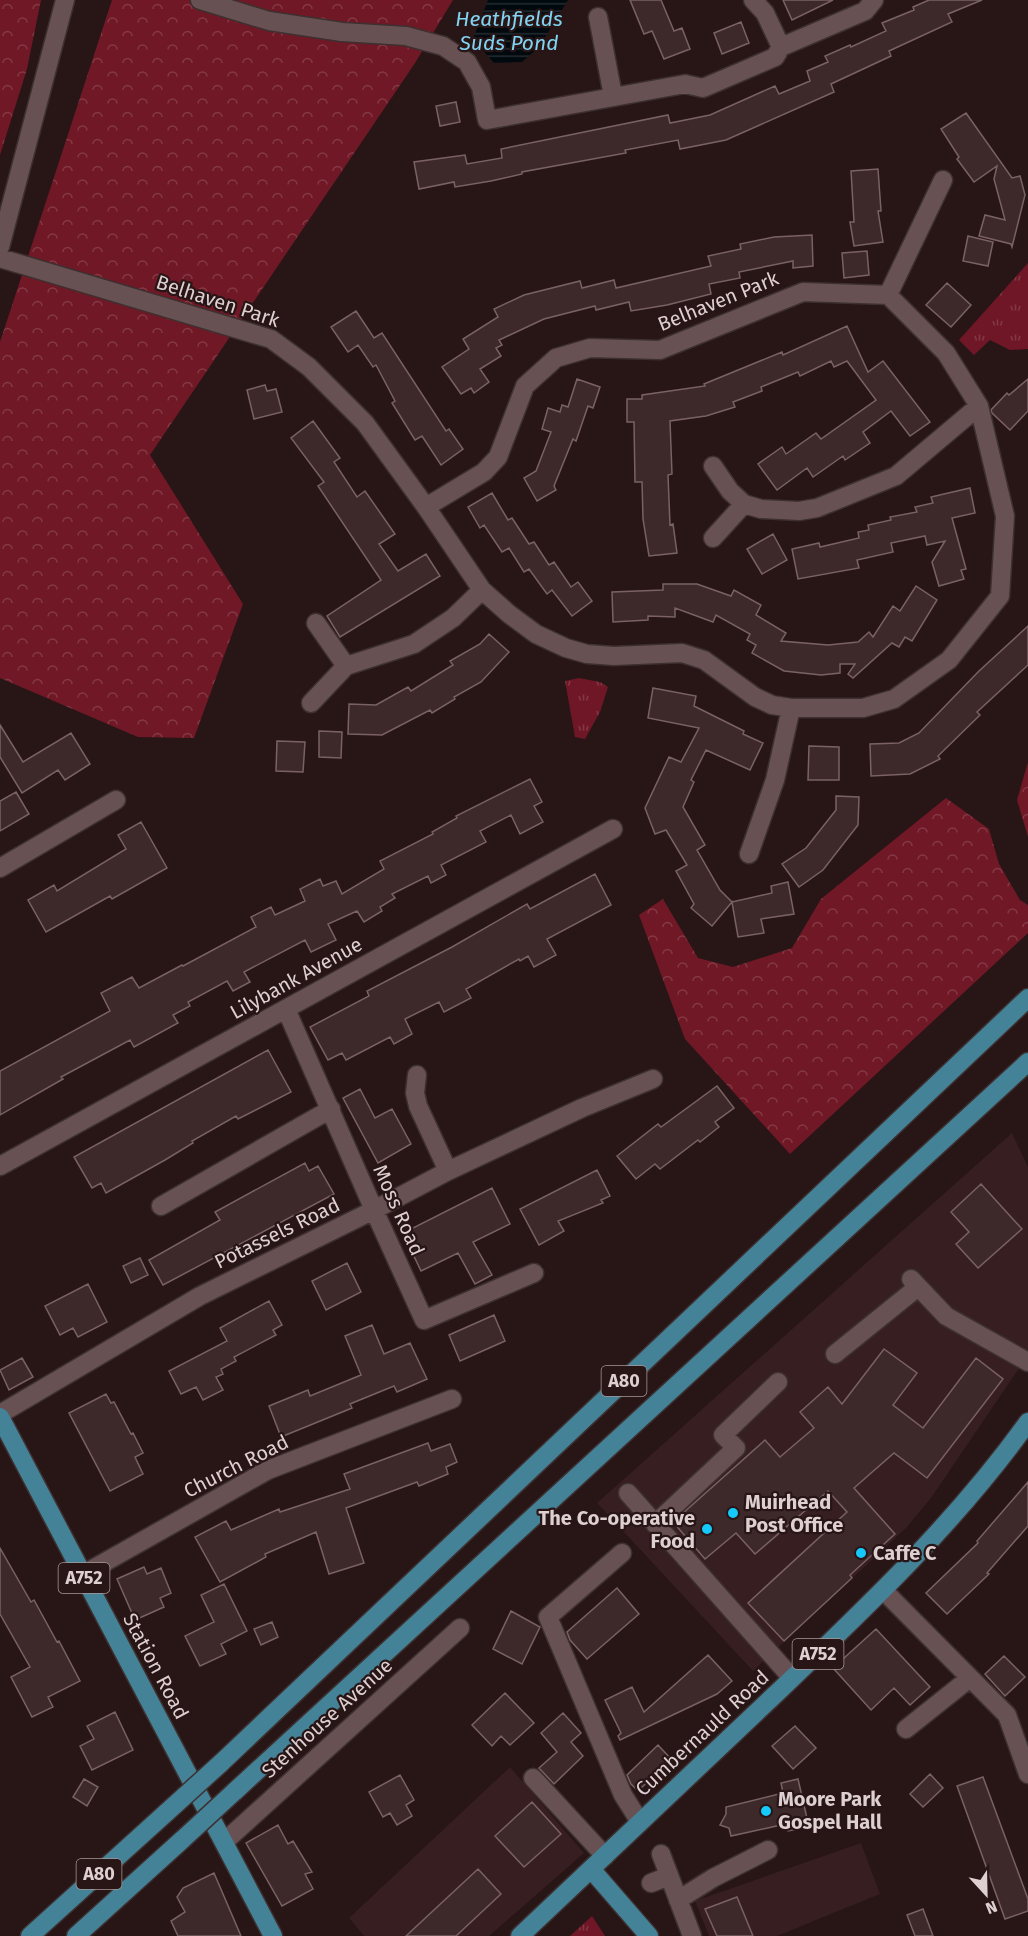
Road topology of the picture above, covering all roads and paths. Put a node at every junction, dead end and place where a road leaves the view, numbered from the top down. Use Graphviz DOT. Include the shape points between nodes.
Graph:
graph roads {
  1 [pos="65,0"];
  2 [pos="200,0"];
  3 [pos="753,0"];
  4 [pos="874,0"];
  5 [pos="598,17"];
  6 [pos="781,47"];
  7 [pos="613,96"];
  8 [pos="943,180"];
  9 [pos="0,247"];
  10 [pos="0,258"];
  11 [pos="888,295"];
  12 [pos="979,406"];
  13 [pos="713,466"];
  14 [pos="744,504"];
  15 [pos="426,507"];
  16 [pos="713,538"];
  17 [pos="482,590"];
  18 [pos="316,623"];
  19 [pos="346,666"];
  20 [pos="311,703"];
  21 [pos="791,708"];
  22 [pos="116,800"];
  23 [pos="613,830"];
  24 [pos="749,854"];
  25 [pos="0,868"];
  26 [pos="1028,998"];
  27 [pos="286,1009"];
  28 [pos="1028,1062"];
  29 [pos="417,1075"];
  30 [pos="653,1078"];
  31 [pos="331,1109"];
  32 [pos="0,1166"];
  33 [pos="448,1171"];
  34 [pos="161,1206"];
  35 [pos="374,1210"];
  36 [pos="534,1273"];
  37 [pos="834,1354"];
  38 [pos="1028,1362"];
  39 [pos="778,1382"];
  40 [pos="452,1399"];
  41 [pos="0,1415"];
  42 [pos="1028,1422"];
  43 [pos="628,1493"];
  44 [pos="655,1524"];
  45 [pos="622,1553"];
  46 [pos="82,1575"];
  47 [pos="884,1592"];
  48 [pos="460,1628"];
  49 [pos="792,1678"];
  50 [pos="970,1678"];
  51 [pos="906,1729"];
  52 [pos="1028,1774"];
  53 [pos="533,1778"];
  54 [pos="640,1822"];
  55 [pos="224,1842"];
  56 [pos="768,1850"];
  57 [pos="661,1854"];
  58 [pos="605,1856"];
  59 [pos="591,1869"];
  60 [pos="669,1876"];
  61 [pos="651,1883"];
  62 [pos="678,1900"];
  63 [pos="30,1936"];
  64 [pos="76,1936"];
  65 [pos="273,1936"];
  66 [pos="520,1936"];
  67 [pos="649,1936"];
  68 [pos="692,1936"];
  1 -- 9 [label="street"];
  2 -- 7 [label="street" via="269,21 406,36 442,46 467,62 481,87 488,120"];
  3 -- 6 [label="street" via="765,13"];
  4 -- 6 [label="street" via="865,11"];
  5 -- 7 [label="street"];
  6 -- 7 [label="street" via="776,57 703,88 685,84"];
  8 -- 11 [label="street"];
  10 -- 15 [label="street, Belhaven Park" via="271,339 309,367 365,423"];
  11 -- 12 [label="street, Belhaven Park" via="946,353"];
  11 -- 15 [label="street, Belhaven Park" via="803,292 660,350 590,348 556,358 525,386 498,457 484,472"];
  12 -- 14 [label="street" via="896,476 800,511"];
  12 -- 21 [label="street, Belhaven Park" via="1005,516 1000,596 949,660 894,699 863,708"];
  13 -- 14 [label="street"];
  14 -- 16 [label="street"];
  15 -- 17 [label="street, Belhaven Park"];
  17 -- 19 [label="street" via="453,618 414,644"];
  17 -- 21 [label="street, Belhaven Park" via="536,634 566,648 614,656 682,653 704,660 755,697"];
  18 -- 19 [label="street"];
  19 -- 20 [label="street"];
  21 -- 24 [label="street" via="775,780"];
  22 -- 25 [label="street"];
  23 -- 27 [label="street, Lilybank Avenue"];
  26 -- 63 [label="main road, A80, bridge" via="221,1764"];
  27 -- 31 [label="street, Moss Road"];
  27 -- 32 [label="street, Lilybank Avenue"];
  28 -- 64 [label="main road, A80, bridge"];
  29 -- 33 [label="street" via="418,1106"];
  30 -- 33 [label="street, Potassels Road"];
  31 -- 34 [label="street"];
  31 -- 35 [label="street, Moss Road"];
  33 -- 35 [label="street, Potassels Road"];
  35 -- 36 [label="street, Moss Road" via="424,1320"];
  35 -- 41 [label="street, Potassels Road" via="200,1296"];
  37 -- 38 [label="street" via="914,1283 946,1316"];
  39 -- 44 [label="street" via="723,1435 736,1448"];
  40 -- 46 [label="street, Church Road" via="268,1470"];
  41 -- 46 [label="main road, Station Road / A752"];
  42 -- 47 [label="main road, Cumbernauld Road / A752" via="1006,1453"];
  43 -- 44 [label="street"];
  44 -- 49 [label="street"];
  45 -- 54 [label="street" via="548,1617 623,1795"];
  46 -- 55 [label="main road, Station Road / A752"];
  47 -- 49 [label="main road, Cumbernauld Road / A752"];
  47 -- 50 [label="street"];
  48 -- 55 [label="street, Stenhouse Avenue"];
  49 -- 54 [label="main road, Cumbernauld Road / A752"];
  50 -- 51 [label="street"];
  50 -- 52 [label="street" via="1007,1715"];
  53 -- 58 [label="street"];
  54 -- 58 [label="main road, Cumbernauld Road / A752"];
  55 -- 65 [label="main road, Station Road / A752"];
  56 -- 62 [label="street"];
  57 -- 60 [label="street"];
  58 -- 59 [label="main road, Cumbernauld Road / A752"];
  59 -- 66 [label="main road, Cumbernauld Road / A752"];
  59 -- 67 [label="main road"];
  60 -- 61 [label="street"];
  60 -- 62 [label="street"];
  62 -- 68 [label="street"];
}
